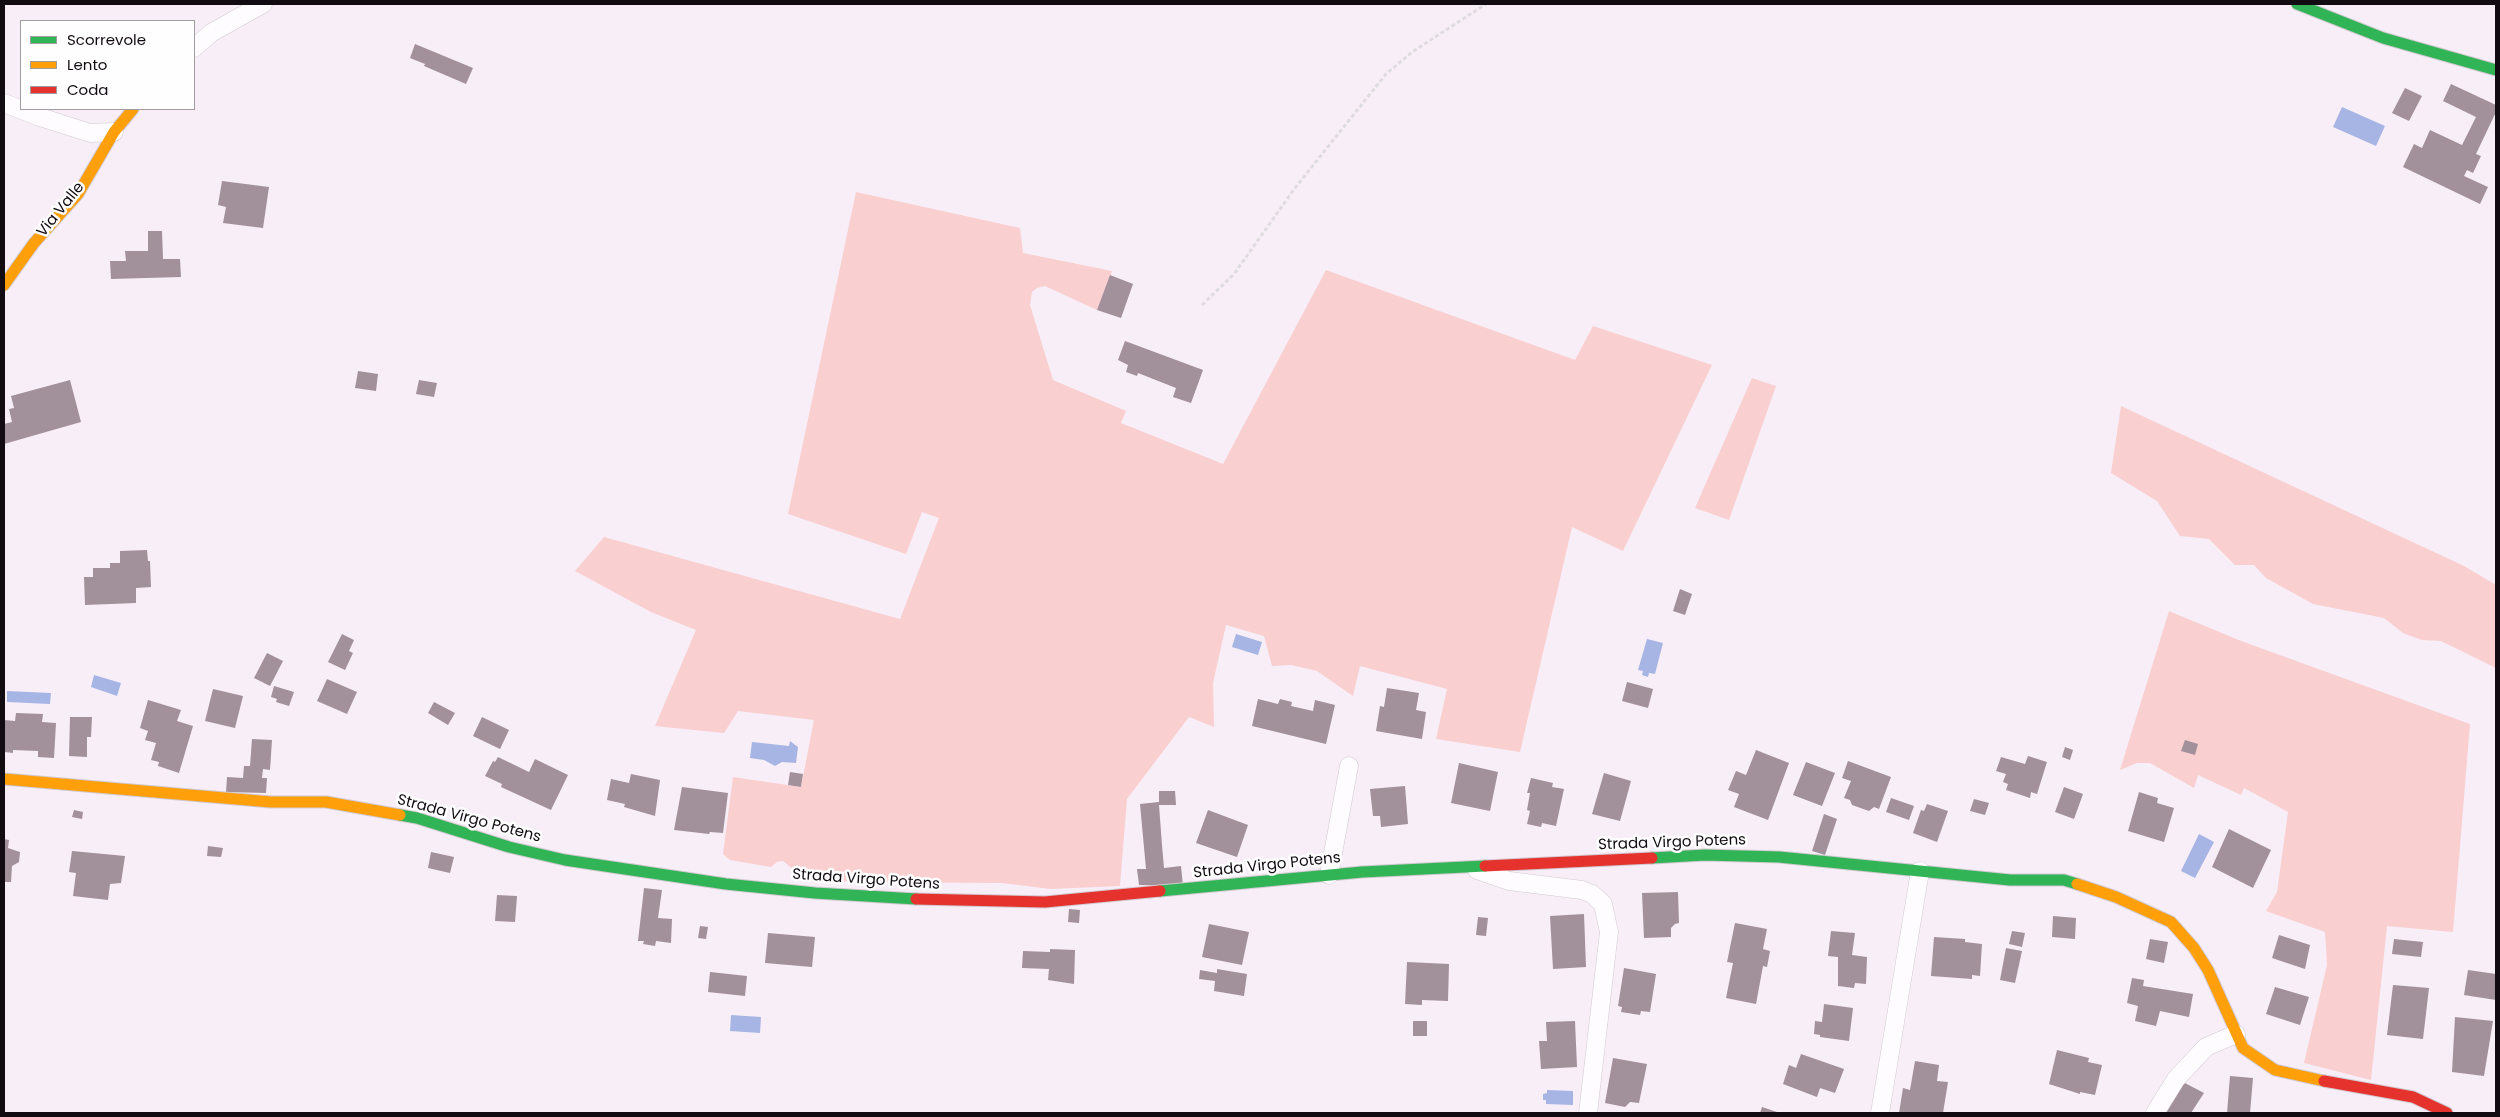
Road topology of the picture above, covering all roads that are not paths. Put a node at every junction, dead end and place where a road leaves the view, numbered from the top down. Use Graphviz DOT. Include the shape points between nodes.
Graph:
graph roads {
  1 [pos="262,4"];
  2 [pos="2297,4"];
  3 [pos="195,47"];
  4 [pos="2496,70"];
  5 [pos="4,103"];
  6 [pos="20,109"];
  7 [pos="22,110"];
  8 [pos="131,110"];
  9 [pos="114,132"];
  10 [pos="4,286"];
  11 [pos="1349,766"];
  12 [pos="4,779"];
  13 [pos="1469,867"];
  14 [pos="1920,871"];
  15 [pos="1329,875"];
  16 [pos="2236,1034"];
  17 [pos="1588,1113"];
  18 [pos="1880,1113"];
  19 [pos="2155,1113"];
  20 [pos="2447,1113"];
  1 -- 3 [label="street" via="211,33"];
  2 -- 4 [label="street" via="2383,38"];
  5 -- 6 [label="street"];
  7 -- 9 [label="street" via="90,133"];
  8 -- 9 [label="street, Via Valle"];
  9 -- 10 [label="street, Via Valle" via="78,194 34,243"];
  11 -- 15 [label="street"];
  12 -- 15 [label="street, Strada Virgo Potens" via="212,798 326,802 417,818 509,847 565,860 726,884 815,893 1045,902"];
  13 -- 14 [label="street, Strada Virgo Potens" via="1738,855"];
  13 -- 15 [label="street, Strada Virgo Potens"];
  13 -- 17 [label="street" via="1509,881 1582,890 1603,904 1610,932"];
  14 -- 16 [label="street, Strada Virgo Potens" via="2010,880 2064,880 2116,897 2171,922 2208,970"];
  14 -- 18 [label="street"];
  16 -- 19 [label="street" via="2206,1047 2176,1079"];
  16 -- 20 [label="street, Strada Virgo Potens" via="2243,1048 2275,1070 2413,1097"];
}
